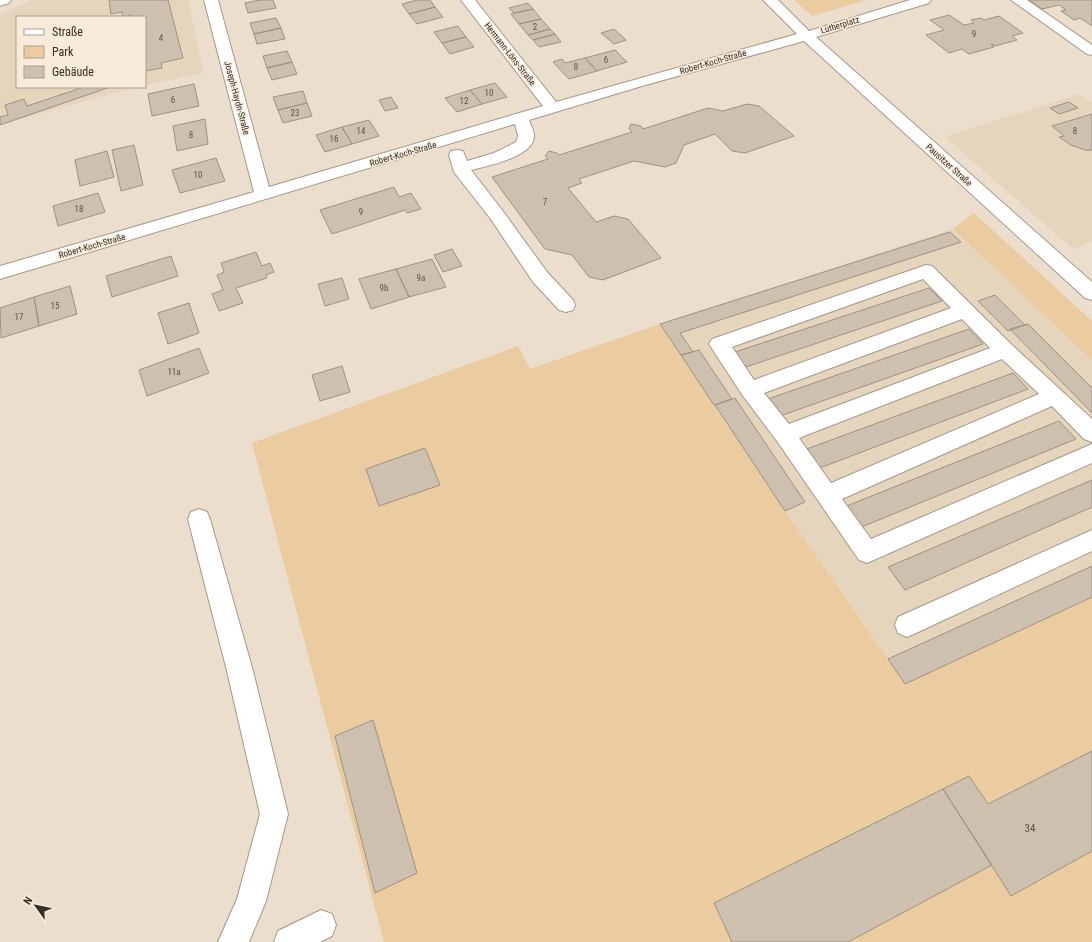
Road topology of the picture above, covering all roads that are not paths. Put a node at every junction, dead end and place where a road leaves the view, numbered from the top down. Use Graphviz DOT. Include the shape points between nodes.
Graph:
graph roads {
  1 [pos="4,0"];
  2 [pos="211,0"];
  3 [pos="468,0"];
  4 [pos="924,0"];
  5 [pos="1018,0"];
  6 [pos="774,1"];
  7 [pos="0,2"];
  8 [pos="806,36"];
  9 [pos="1092,51"];
  10 [pos="553,109"];
  11 [pos="521,118"];
  12 [pos="448,140"];
  13 [pos="460,168"];
  14 [pos="263,195"];
  15 [pos="0,273"];
  16 [pos="1092,293"];
  17 [pos="566,305"];
  18 [pos="965,310"];
  19 [pos="1005,350"];
  20 [pos="750,390"];
  21 [pos="1055,396"];
  22 [pos="1092,433"];
  23 [pos="785,435"];
  24 [pos="1092,453"];
  25 [pos="827,495"];
  26 [pos="199,519"];
  27 [pos="1092,540"];
  28 [pos="907,625"];
  29 [pos="321,925"];
  30 [pos="233,942"];
  31 [pos="289,942"];
  1 -- 7 [label="street"];
  2 -- 14 [label="street, Joseph-Haydn-Straße"];
  3 -- 10 [label="street, Hermann-Löns-Straße"];
  4 -- 8 [label="street, Lutherplatz"];
  5 -- 9 [label="street"];
  6 -- 8 [label="street, Lutherplatz"];
  8 -- 10 [label="street, Robert-Koch-Straße"];
  8 -- 16 [label="street, Pausitzer Straße"];
  10 -- 11 [label="street, Robert-Koch-Straße"];
  11 -- 12 [label="street, Robert-Koch-Straße"];
  11 -- 13 [label="street" via="526,136 523,146 500,157"];
  12 -- 13 [label="street" via="459,157"];
  12 -- 14 [label="street, Robert-Koch-Straße"];
  13 -- 17 [label="street" via="540,277"];
  14 -- 15 [label="street, Robert-Koch-Straße"];
  18 -- 19 [label="street"];
  18 -- 20 [label="street"];
  18 -- 20 [label="street" via="926,271 719,344"];
  19 -- 21 [label="street"];
  19 -- 23 [label="street"];
  20 -- 23 [label="street"];
  21 -- 22 [label="street"];
  21 -- 25 [label="street"];
  23 -- 25 [label="street"];
  24 -- 25 [label="street" via="867,552"];
  26 -- 30 [label="street" via="240,671 274,814 251,901"];
  27 -- 28 [label="street"];
  29 -- 31 [label="street"];
}
